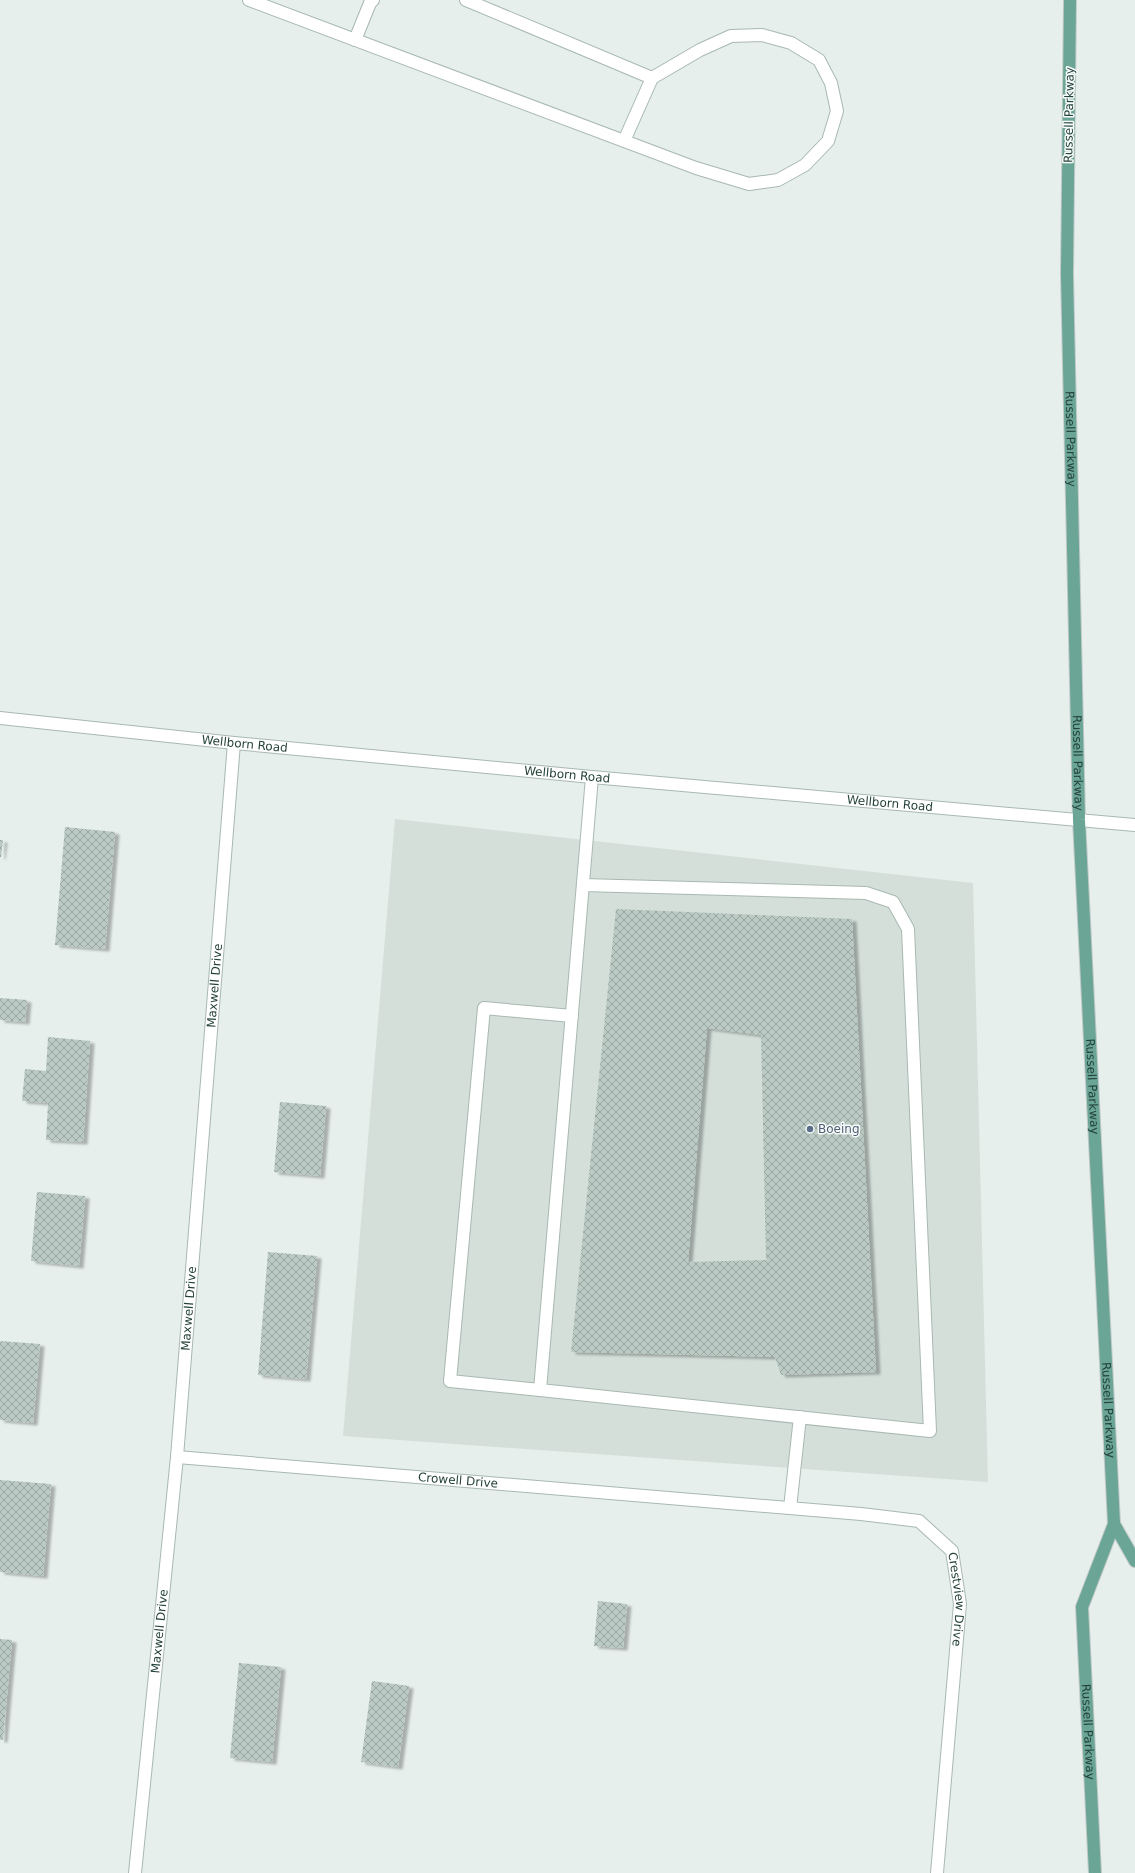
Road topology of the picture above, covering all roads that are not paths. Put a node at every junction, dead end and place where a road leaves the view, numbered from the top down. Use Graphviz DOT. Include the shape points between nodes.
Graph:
graph roads {
  1 [pos="249,0"];
  2 [pos="373,0"];
  3 [pos="466,0"];
  4 [pos="1070,0"];
  5 [pos="355,40"];
  6 [pos="652,78"];
  7 [pos="624,141"];
  8 [pos="0,718"];
  9 [pos="234,743"];
  10 [pos="592,777"];
  11 [pos="1079,820"];
  12 [pos="1135,825"];
  13 [pos="583,885"];
  14 [pos="572,1016"];
  15 [pos="540,1390"];
  16 [pos="800,1417"];
  17 [pos="177,1457"];
  18 [pos="739,1504"];
  19 [pos="790,1508"];
  20 [pos="1114,1524"];
  21 [pos="1135,1560"];
  22 [pos="135,1873"];
  23 [pos="937,1873"];
  24 [pos="1095,1873"];
  1 -- 5 [label="street"];
  2 -- 5 [label="street"];
  3 -- 6 [label="street"];
  4 -- 11 [label="main road, Russell Parkway" via="1067,274"];
  5 -- 7 [label="street"];
  6 -- 7 [label="street"];
  6 -- 7 [label="street" via="700,50 731,36 762,35 791,43 819,60 831,83 837,111 828,141 805,165 778,180 749,184 696,168"];
  8 -- 9 [label="street, Wellborn Road"];
  9 -- 10 [label="street, Wellborn Road"];
  9 -- 17 [label="street, Maxwell Drive"];
  10 -- 11 [label="street, Wellborn Road"];
  10 -- 13 [label="street"];
  11 -- 12 [label="street, Wellborn Road"];
  11 -- 20 [label="main road, Russell Parkway"];
  13 -- 14 [label="street"];
  13 -- 16 [label="street" via="866,893 893,902 908,929 930,1431"];
  14 -- 15 [label="street"];
  14 -- 15 [label="street" via="484,1008 450,1382"];
  15 -- 16 [label="street"];
  16 -- 19 [label="street"];
  17 -- 18 [label="street, Crowell Drive"];
  17 -- 22 [label="street, Maxwell Drive"];
  18 -- 19 [label="street, Crestview Drive"];
  19 -- 23 [label="street, Crestview Drive" via="919,1521 952,1551 960,1604"];
  20 -- 21 [label="main road, Russell Parkway"];
  20 -- 24 [label="main road, Russell Parkway" via="1082,1607"];
}
